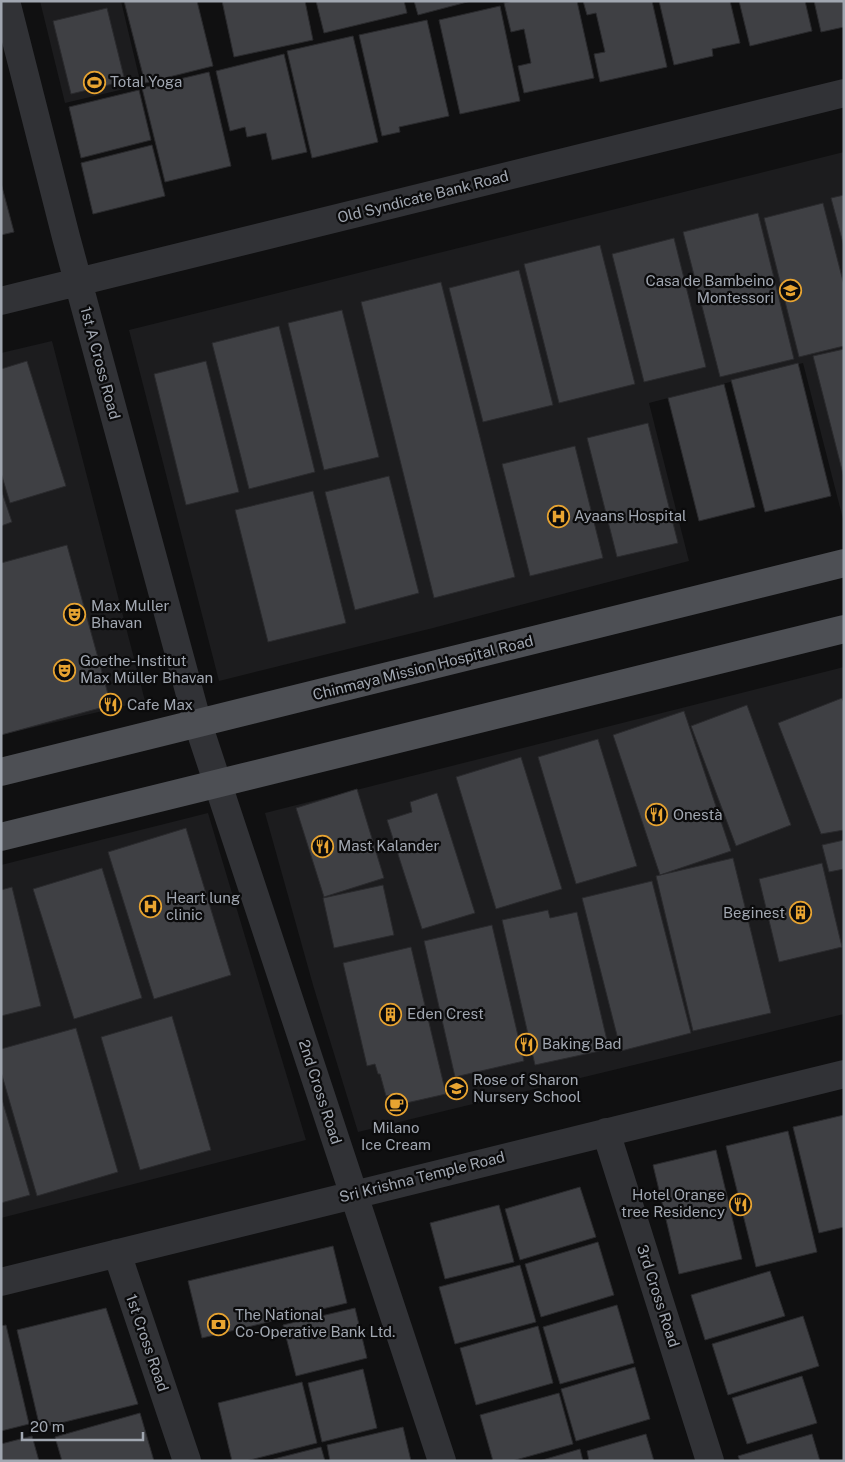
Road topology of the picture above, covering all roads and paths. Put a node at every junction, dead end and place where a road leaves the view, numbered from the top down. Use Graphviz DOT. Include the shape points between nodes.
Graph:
graph roads {
  1 [pos="6,1"];
  2 [pos="844,93"];
  3 [pos="78,282"];
  4 [pos="1,301"];
  5 [pos="844,563"];
  6 [pos="844,629"];
  7 [pos="198,724"];
  8 [pos="1,772"];
  9 [pos="218,785"];
  10 [pos="1,837"];
  11 [pos="844,1074"];
  12 [pos="606,1132"];
  13 [pos="354,1194"];
  14 [pos="116,1253"];
  15 [pos="1,1282"];
  16 [pos="187,1461"];
  17 [pos="442,1461"];
  18 [pos="710,1461"];
  1 -- 3 [label="street, 1st A Cross Road"];
  2 -- 3 [label="street, Old Syndicate Bank Road"];
  3 -- 4 [label="street, Old Syndicate Bank Road"];
  3 -- 7 [label="street, 1st A Cross Road"];
  5 -- 7 [label="main road, Chinmaya Mission Hospital Road"];
  6 -- 9 [label="main road"];
  7 -- 8 [label="main road, Chinmaya Mission Hospital Road"];
  7 -- 9 [label="street, 2nd Cross Road"];
  9 -- 10 [label="main road"];
  9 -- 13 [label="street, 2nd Cross Road"];
  11 -- 12 [label="street, Sri Krishna Temple Road"];
  12 -- 13 [label="street, Sri Krishna Temple Road"];
  12 -- 18 [label="street, 3rd Cross Road"];
  13 -- 14 [label="street, Sri Krishna Temple Road"];
  13 -- 17 [label="street, 2nd Cross Road"];
  14 -- 15 [label="street, Sri Krishna Temple Road"];
  14 -- 16 [label="street, 1st Cross Road"];
}
